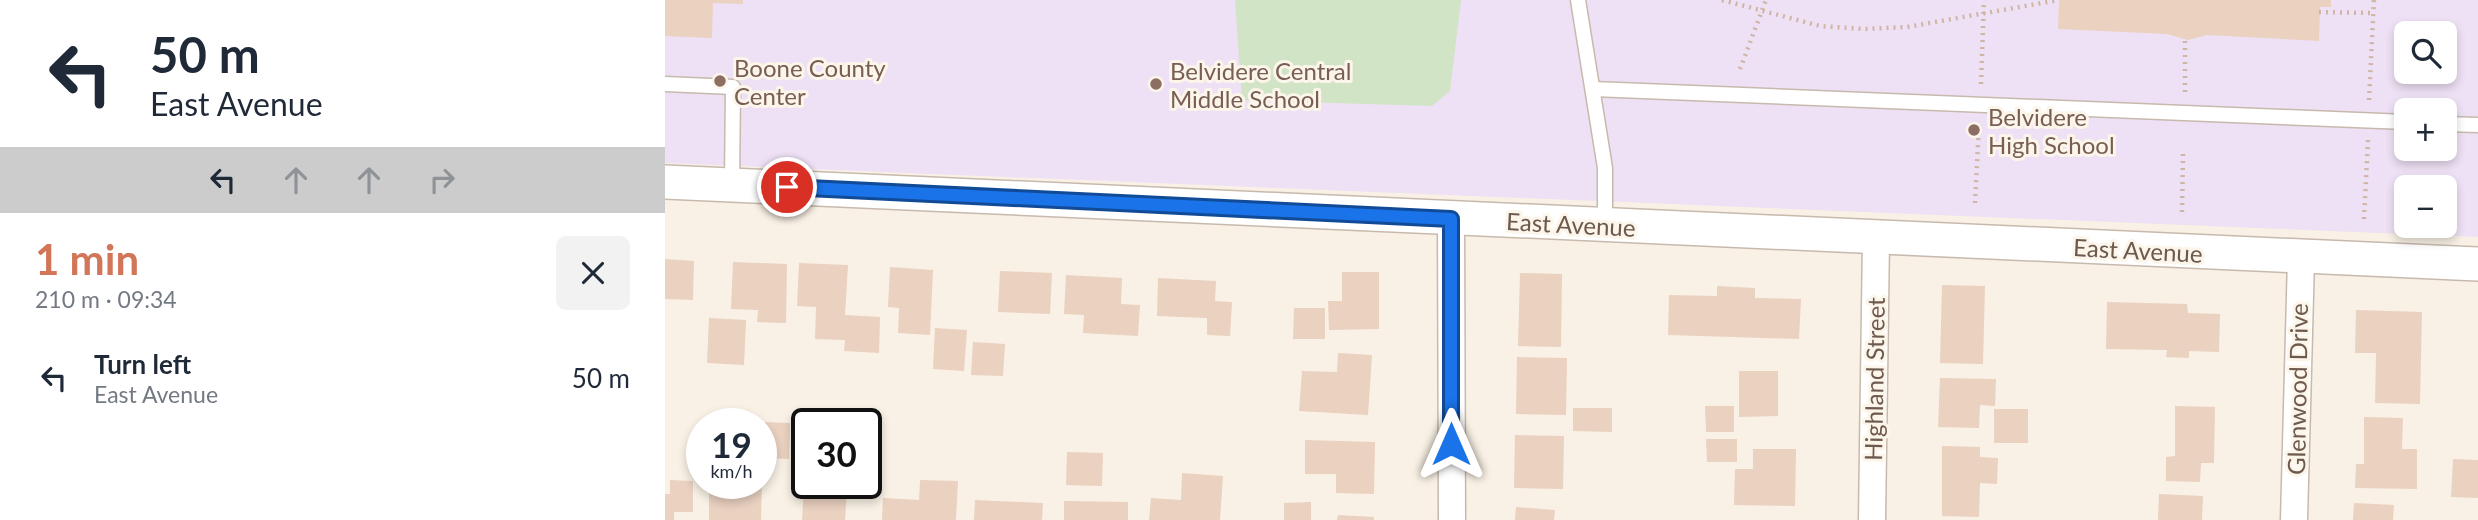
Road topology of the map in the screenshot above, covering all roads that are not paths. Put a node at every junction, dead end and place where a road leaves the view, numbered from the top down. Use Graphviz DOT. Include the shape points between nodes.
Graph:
graph roads {
  1 [pos="1578,0"];
  2 [pos="665,84"];
  3 [pos="1593,89"];
  4 [pos="2394,122"];
  5 [pos="2457,124"];
  6 [pos="2478,125"];
  7 [pos="665,182"];
  8 [pos="731,185"];
  9 [pos="1451,219"];
  10 [pos="1605,226"];
  11 [pos="1876,238"];
  12 [pos="2301,258"];
  13 [pos="2478,264"];
  14 [pos="1452,520"];
  15 [pos="1872,520"];
  16 [pos="2294,520"];
  1 -- 3 [label="lane"];
  2 -- 8 [label="lane" via="733,87"];
  3 -- 4 [label="lane"];
  3 -- 10 [label="lane" via="1605,168"];
  5 -- 6 [label="lane"];
  7 -- 8 [label="street, East Avenue"];
  8 -- 9 [label="street, East Avenue"];
  9 -- 10 [label="street, East Avenue"];
  9 -- 14 [label="street"];
  10 -- 11 [label="street, East Avenue"];
  11 -- 12 [label="street, East Avenue"];
  11 -- 15 [label="street, Highland Street"];
  12 -- 13 [label="street, East Avenue"];
  12 -- 16 [label="street, Glenwood Drive"];
}
